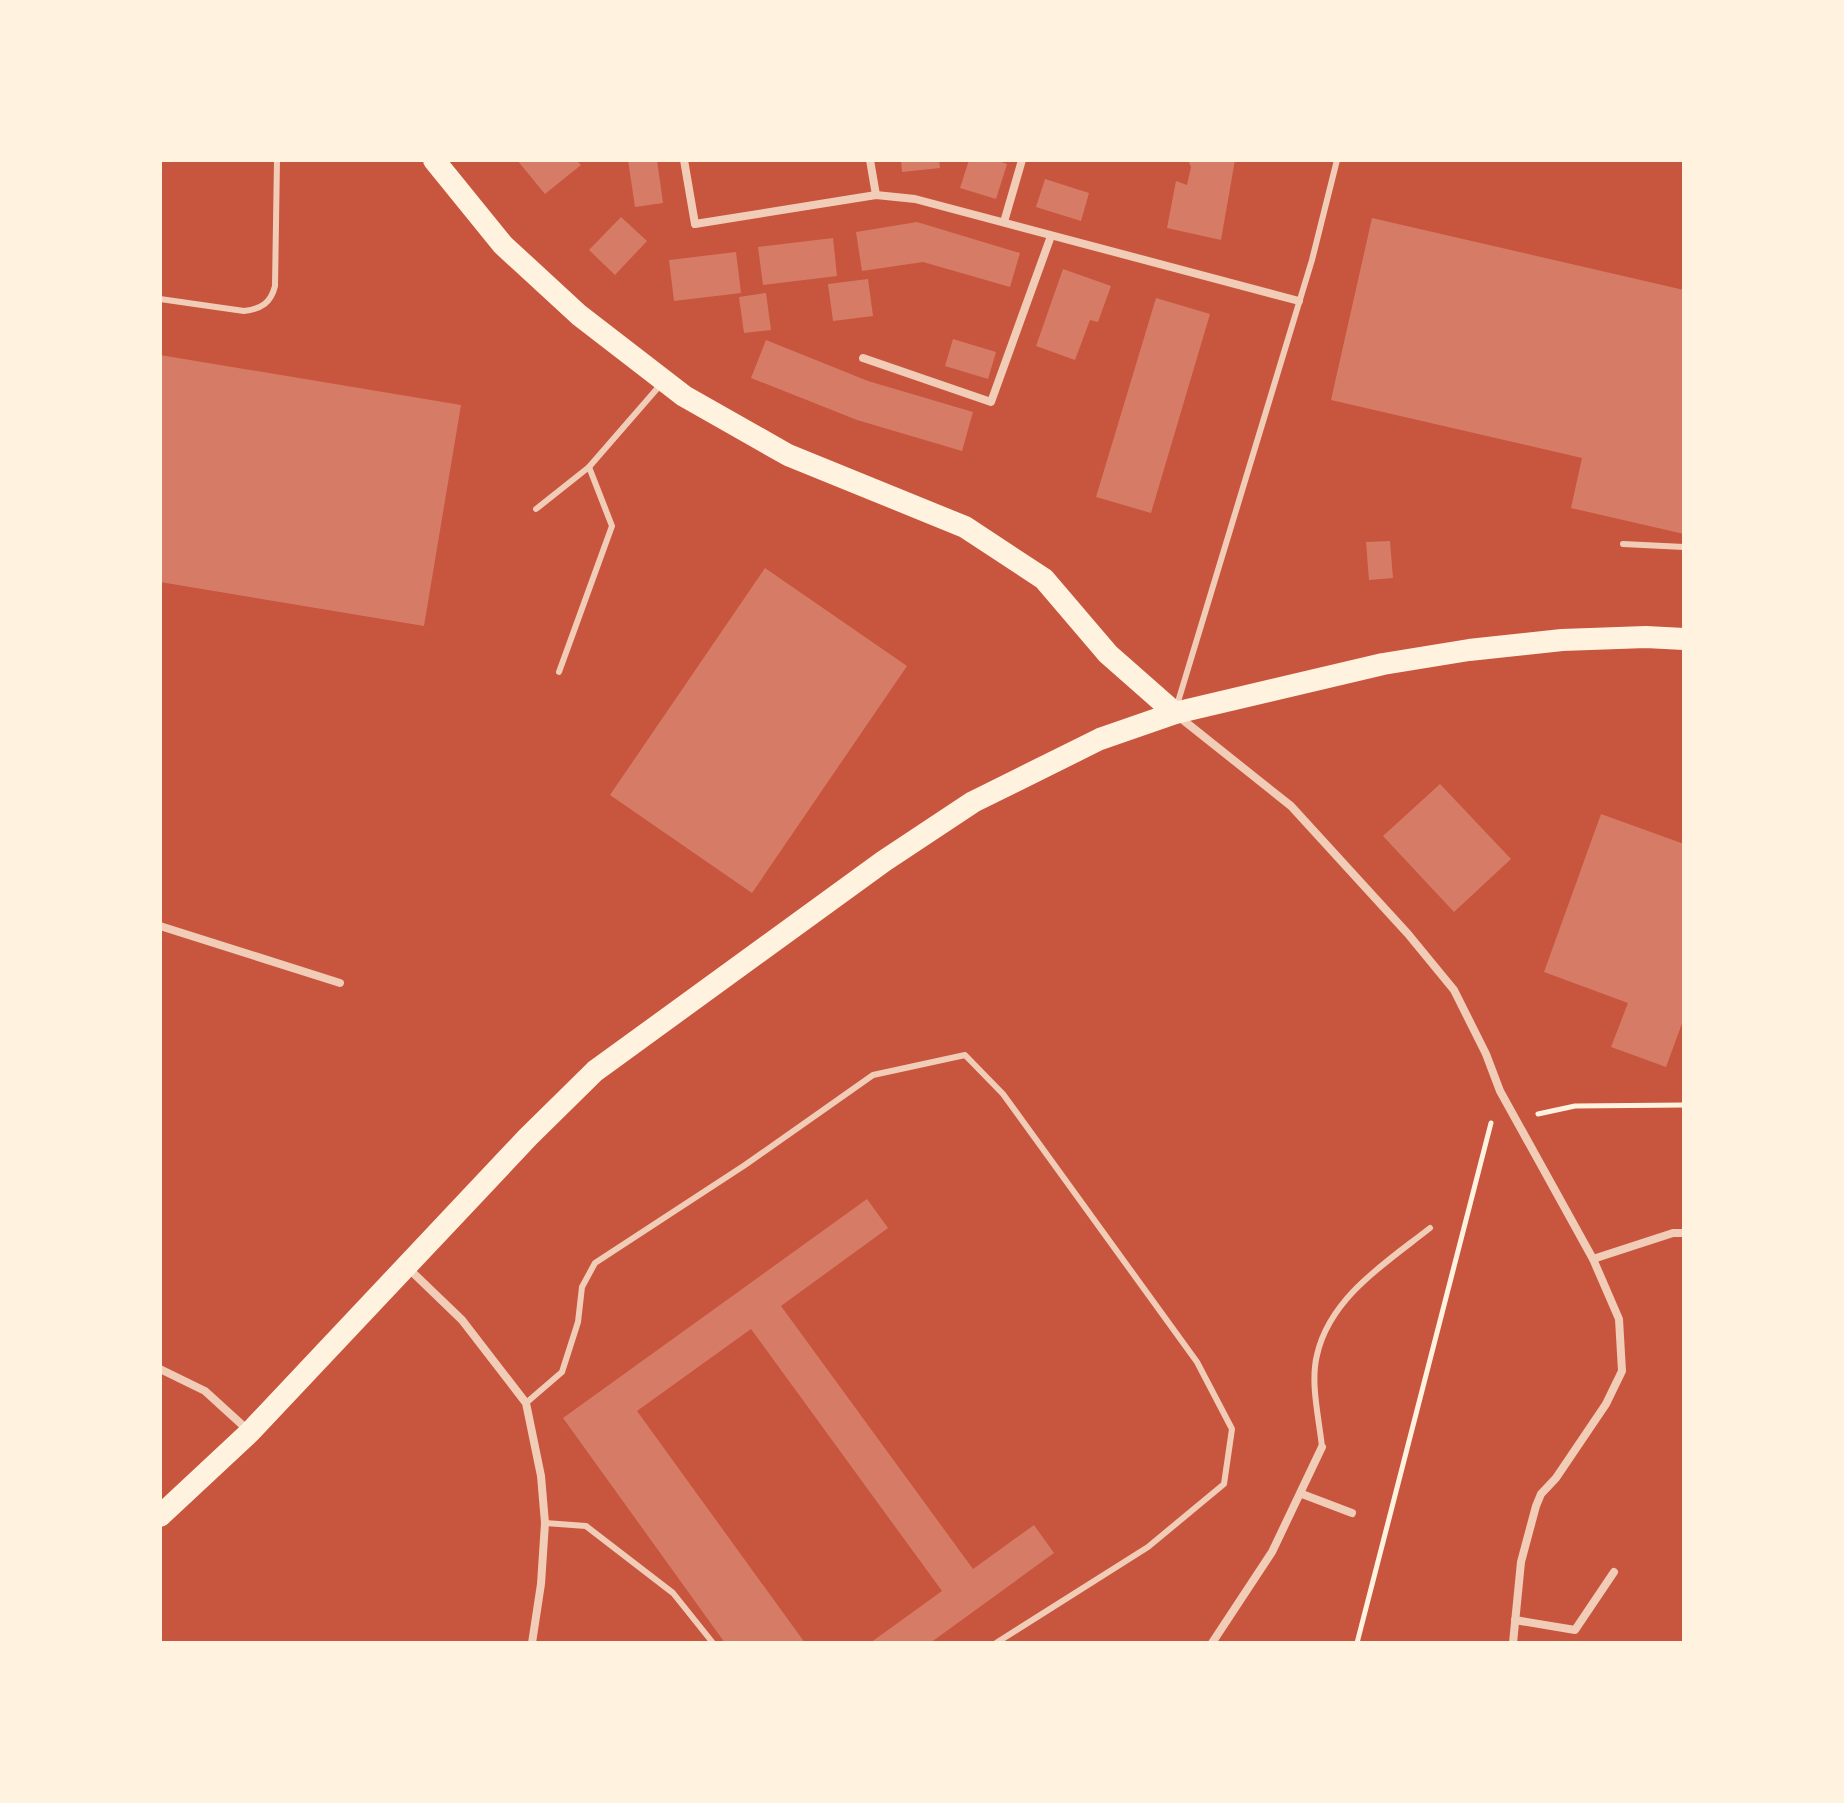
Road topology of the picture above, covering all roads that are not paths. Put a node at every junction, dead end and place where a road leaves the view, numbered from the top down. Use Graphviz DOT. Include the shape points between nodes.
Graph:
graph roads {
  1 [pos="277,160"];
  2 [pos="434,160"];
  3 [pos="684,160"];
  4 [pos="870,160"];
  5 [pos="1022,160"];
  6 [pos="1337,160"];
  7 [pos="876,195"];
  8 [pos="1004,222"];
  9 [pos="1051,236"];
  10 [pos="160,299"];
  11 [pos="1299,301"];
  12 [pos="863,358"];
  13 [pos="664,380"];
  14 [pos="589,467"];
  15 [pos="536,509"];
  16 [pos="1623,544"];
  17 [pos="1684,547"];
  18 [pos="1684,639"];
  19 [pos="559,672"];
  20 [pos="1175,713"];
  21 [pos="160,926"];
  22 [pos="340,983"];
  23 [pos="1430,1228"];
  24 [pos="1684,1233"];
  25 [pos="1593,1259"];
  26 [pos="406,1266"];
  27 [pos="160,1369"];
  28 [pos="526,1403"];
  29 [pos="250,1432"];
  30 [pos="1322,1447"];
  31 [pos="1302,1494"];
  32 [pos="1352,1513"];
  33 [pos="160,1516"];
  34 [pos="545,1523"];
  35 [pos="1614,1572"];
  36 [pos="1515,1620"];
  37 [pos="532,1643"];
  38 [pos="713,1643"];
  39 [pos="996,1643"];
  40 [pos="1212,1643"];
  41 [pos="1513,1643"];
  1 -- 10 [label="lane" via="275,286 266,304 244,311"];
  2 -- 13 [label="highway" via="503,245 579,315"];
  3 -- 7 [label="street" via="695,224"];
  4 -- 7 [label="street"];
  5 -- 8 [label="street"];
  6 -- 11 [label="lane"];
  7 -- 8 [label="street" via="915,199"];
  8 -- 9 [label="street"];
  9 -- 11 [label="street"];
  9 -- 12 [label="street" via="991,402"];
  11 -- 20 [label="lane"];
  13 -- 14 [label="lane"];
  13 -- 20 [label="highway" via="788,455 965,527 1044,579 1108,654"];
  14 -- 15 [label="lane"];
  14 -- 19 [label="lane" via="612,526"];
  16 -- 17 [label="lane"];
  18 -- 20 [label="highway" via="1562,640 1469,650 1383,664"];
  20 -- 25 [label="street" via="1291,806 1454,990 1500,1091"];
  20 -- 26 [label="highway" via="1100,739 973,802 673,1012 595,1071"];
  21 -- 22 [label="street"];
  23 -- 30 [label="lane" via="1353,1290 1331,1322 1315,1370"];
  24 -- 25 [label="street"];
  25 -- 36 [label="street" via="1619,1319 1622,1371 1606,1404 1541,1494 1521,1562"];
  26 -- 28 [label="street" via="462,1320"];
  26 -- 29 [label="highway"];
  27 -- 29 [label="street" via="205,1391"];
  28 -- 34 [label="street"];
  28 -- 39 [label="lane" via="562,1372 578,1322 582,1287 595,1263 873,1075 965,1055 1003,1094 1197,1362 1232,1429 1224,1484 1148,1547"];
  29 -- 33 [label="highway"];
  30 -- 31 [label="street"];
  31 -- 32 [label="street"];
  31 -- 40 [label="street" via="1272,1552"];
  34 -- 37 [label="street"];
  34 -- 38 [label="lane" via="586,1526 673,1593"];
  35 -- 36 [label="street" via="1575,1630"];
  36 -- 41 [label="street"];
}
